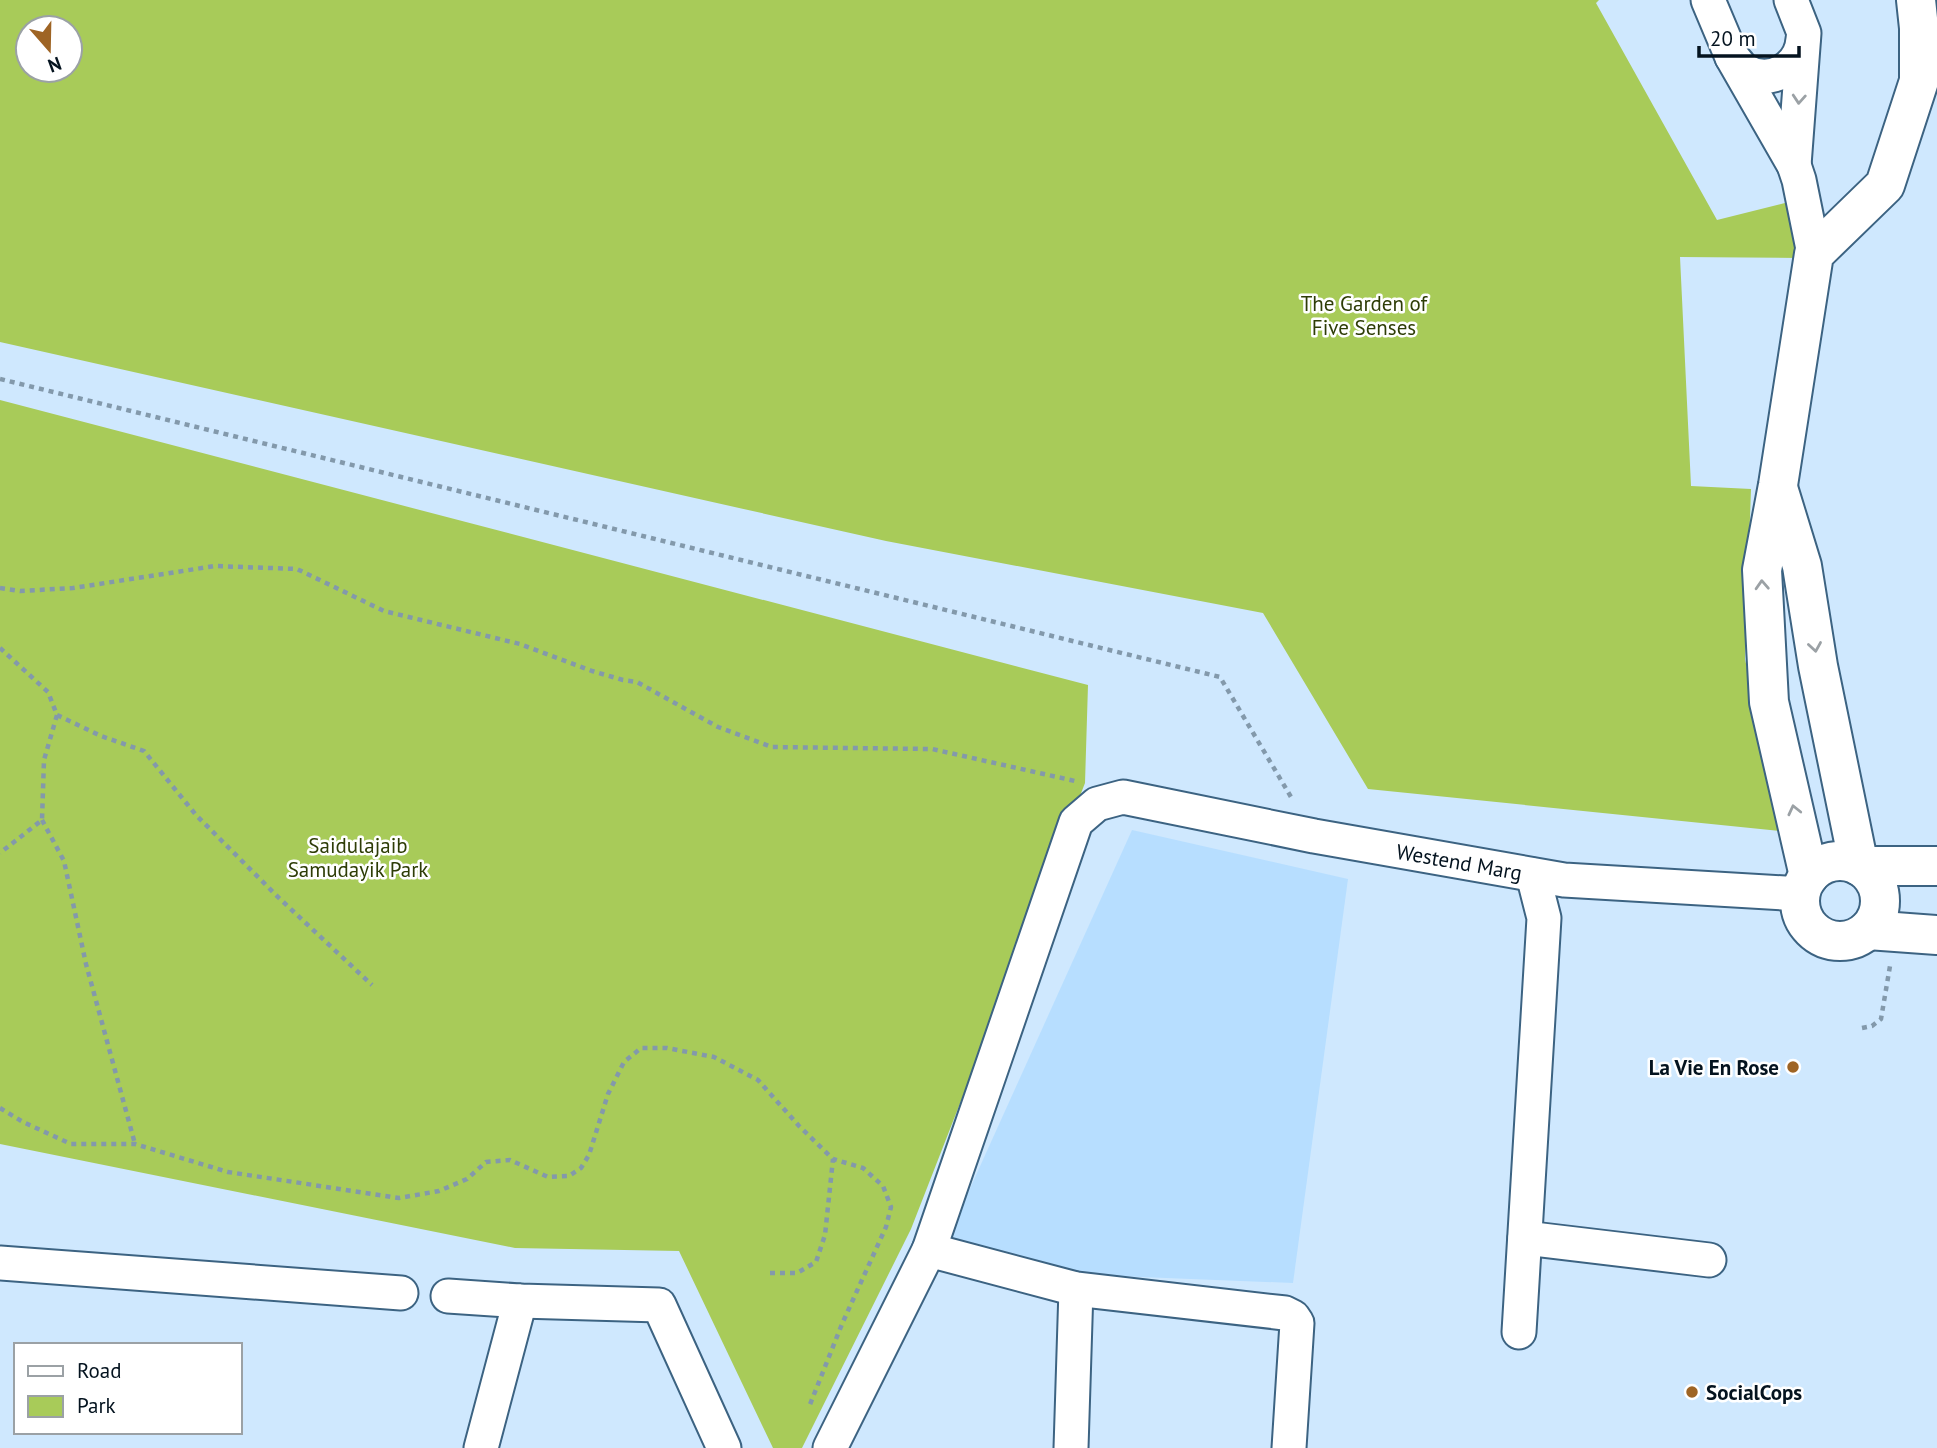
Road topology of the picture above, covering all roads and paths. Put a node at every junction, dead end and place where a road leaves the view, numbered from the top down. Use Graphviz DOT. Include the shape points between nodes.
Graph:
graph roads {
  1 [pos="1708,0"];
  2 [pos="1791,0"];
  3 [pos="1916,0"];
  4 [pos="1804,33"];
  5 [pos="1732,57"];
  6 [pos="1794,165"];
  7 [pos="1814,254"];
  8 [pos="0,379"];
  9 [pos="1778,485"];
  10 [pos="0,588"];
  11 [pos="0,648"];
  12 [pos="57,715"];
  13 [pos="1122,797"];
  14 [pos="42,820"];
  15 [pos="1314,836"];
  16 [pos="0,853"];
  17 [pos="1859,866"];
  18 [pos="1937,866"];
  19 [pos="1533,875"];
  20 [pos="1805,885"];
  21 [pos="1882,931"];
  22 [pos="1937,935"];
  23 [pos="372,985"];
  24 [pos="1862,1028"];
  25 [pos="0,1108"];
  26 [pos="135,1144"];
  27 [pos="833,1159"];
  28 [pos="1525,1238"];
  29 [pos="929,1251"];
  30 [pos="1709,1260"];
  31 [pos="0,1263"];
  32 [pos="770,1273"];
  33 [pos="1076,1289"];
  34 [pos="401,1293"];
  35 [pos="448,1296"];
  36 [pos="520,1301"];
  37 [pos="1519,1332"];
  38 [pos="809,1407"];
  39 [pos="481,1448"];
  40 [pos="724,1448"];
  41 [pos="830,1448"];
  42 [pos="1071,1448"];
  43 [pos="1289,1448"];
  1 -- 5 [label="street"];
  2 -- 4 [label="street"];
  3 -- 7 [label="street" via="1919,81 1885,185"];
  4 -- 5 [label="street" via="1802,50 1793,65 1778,74 1760,76 1744,70"];
  4 -- 6 [label="street, one-way"];
  5 -- 6 [label="street"];
  6 -- 7 [label="street"];
  7 -- 9 [label="street"];
  8 -- 15 [label="path" via="1220,677"];
  9 -- 17 [label="street, one-way" via="1802,566"];
  20 -- 9 [label="street, one-way" via="1769,702 1762,570"];
  10 -- 13 [label="path" via="73,588 215,566 298,569 384,611 520,644 637,682 718,727 772,747 932,749 1085,783"];
  11 -- 12 [label="path" via="48,692"];
  12 -- 14 [label="path" via="44,760"];
  12 -- 23 [label="path" via="144,751 197,816"];
  13 -- 15 [label="street, Westend Marg"];
  13 -- 29 [label="street" via="1097,804 1076,822"];
  14 -- 16 [label="path"];
  14 -- 26 [label="path" via="64,861 86,964"];
  15 -- 19 [label="street, Westend Marg"];
  17 -- 18 [label="street, Westend Marg"];
  17 -- 20 [label="street, Westend Marg" via="1832,862 1815,869"];
  17 -- 21 [label="street" via="1879,890"];
  19 -- 20 [label="street, Westend Marg" via="1564,880"];
  19 -- 28 [label="street" via="1544,918"];
  20 -- 21 [label="street" via="1802,913 1821,936 1850,940"];
  21 -- 22 [label="street"];
  21 -- 24 [label="path" via="1884,1010 1881,1019"];
  25 -- 26 [label="path" via="71,1144"];
  26 -- 27 [label="path" via="228,1172 400,1198 467,1180 486,1162 510,1160 548,1177 569,1176 589,1155 608,1094 624,1062 641,1048 667,1048 714,1057 758,1080"];
  27 -- 32 [label="path" via="825,1235 816,1262 797,1273"];
  27 -- 38 [label="path" via="863,1168 883,1186 891,1207"];
  28 -- 30 [label="street"];
  28 -- 37 [label="street"];
  29 -- 33 [label="street"];
  29 -- 41 [label="street"];
  31 -- 34 [label="street"];
  33 -- 42 [label="street"];
  33 -- 43 [label="street" via="1293,1317 1297,1323"];
  35 -- 36 [label="street"];
  36 -- 39 [label="street"];
  36 -- 40 [label="street" via="659,1305"];
}
